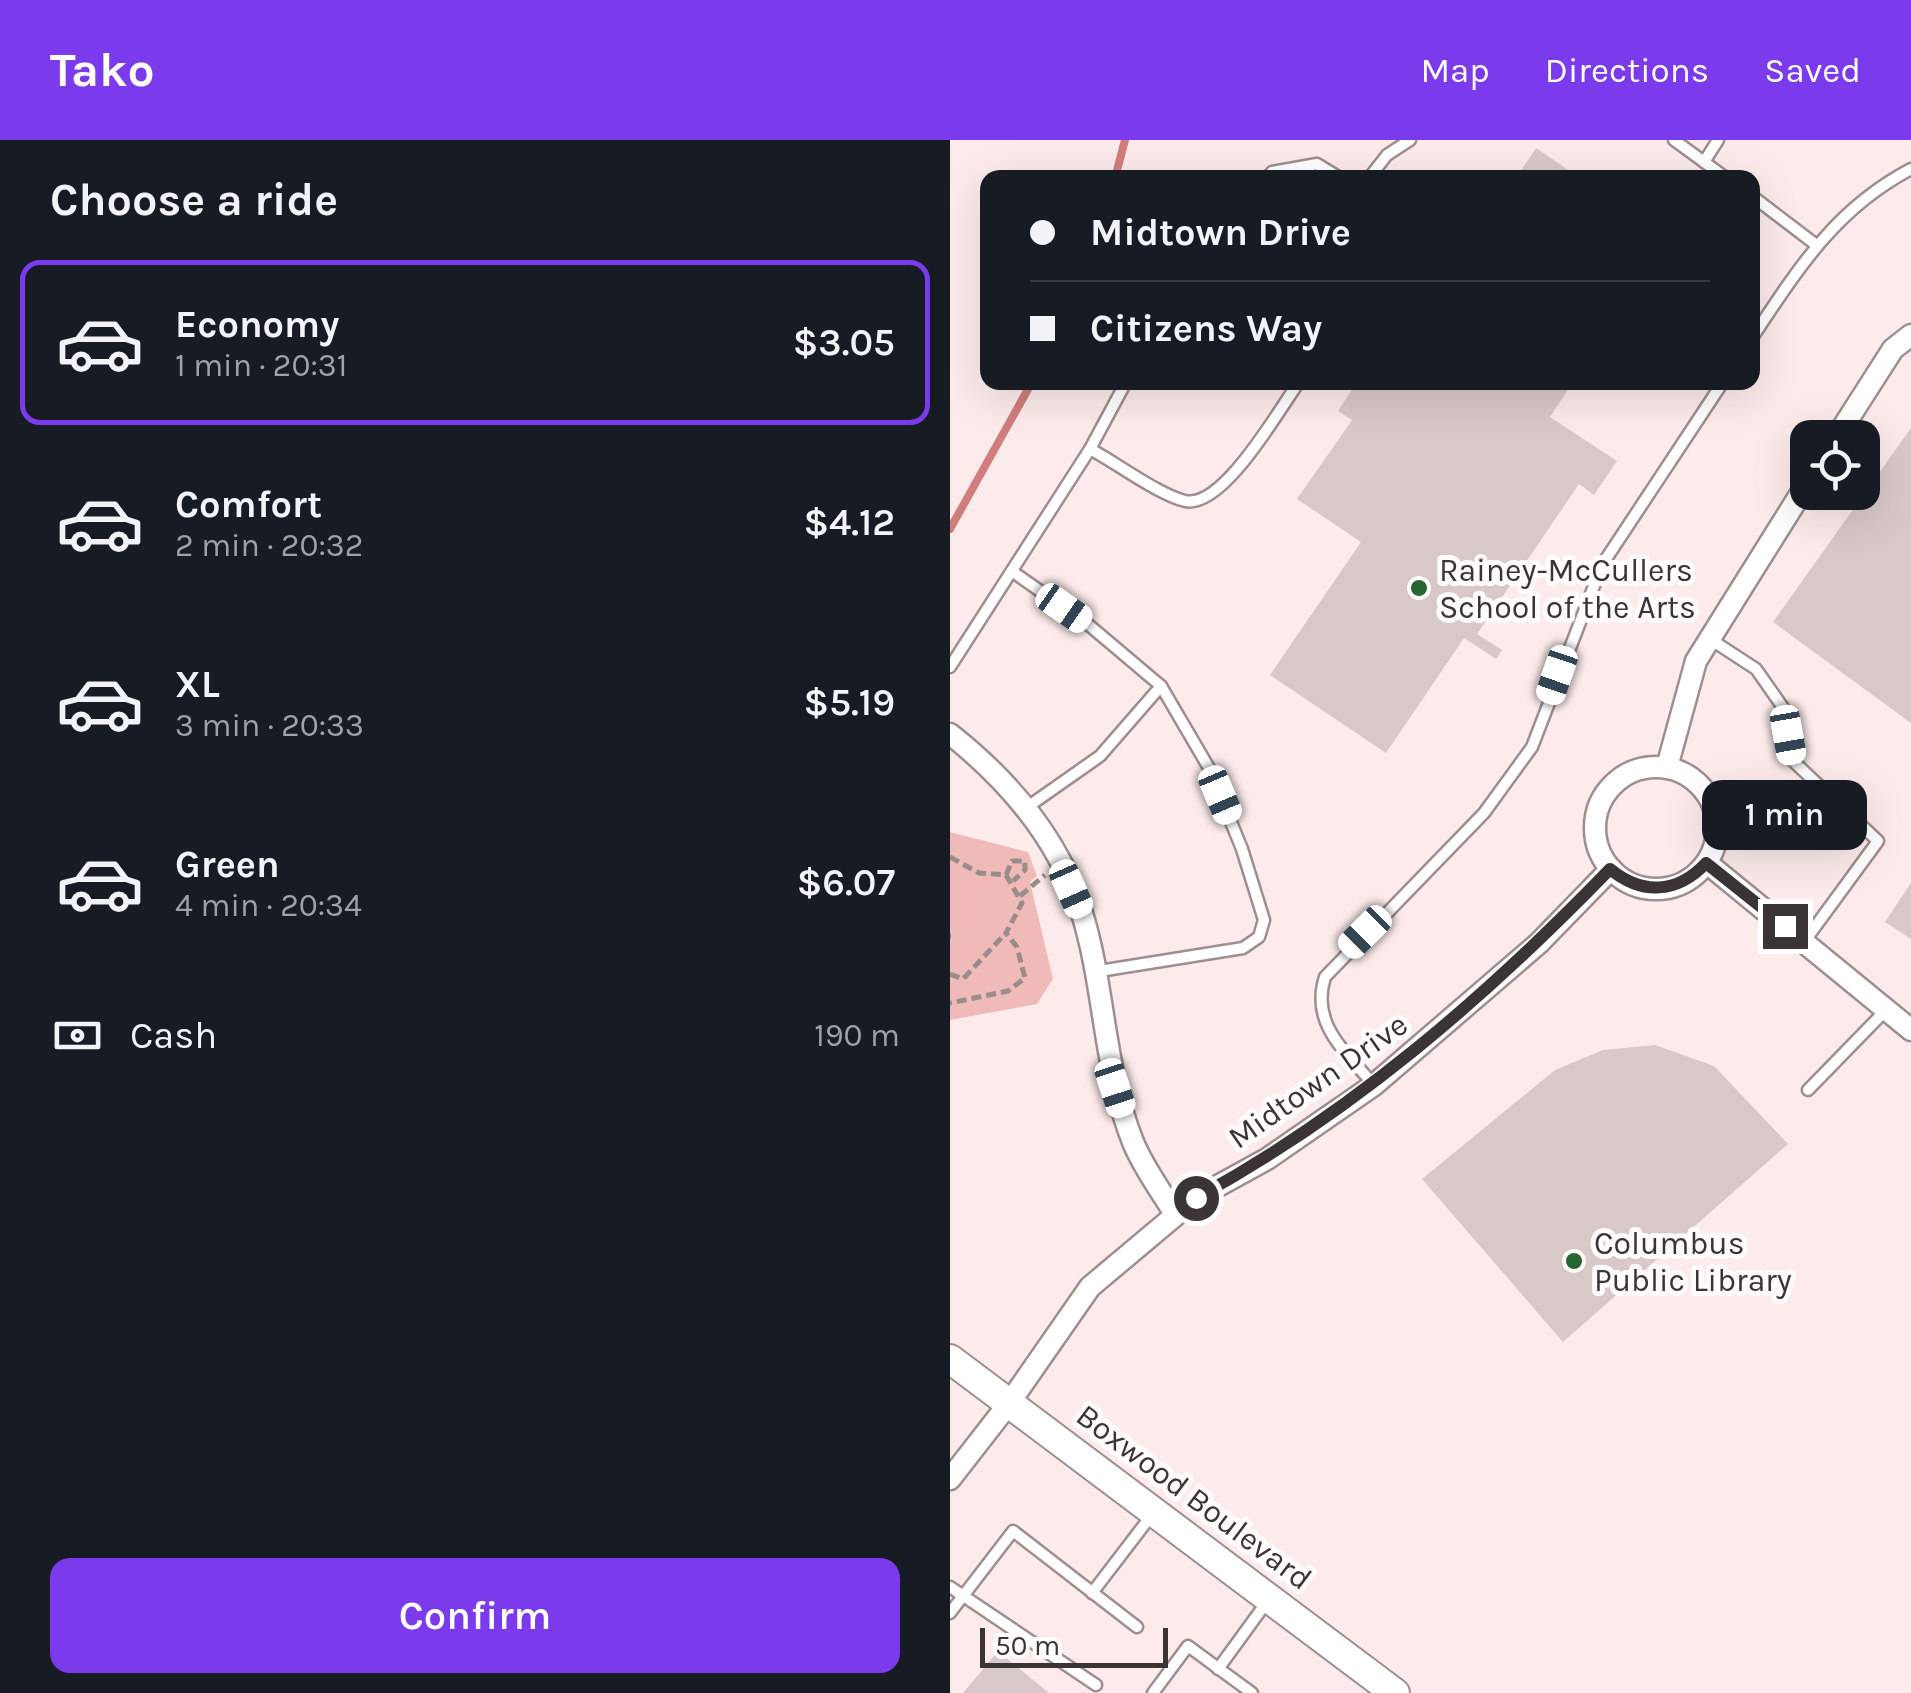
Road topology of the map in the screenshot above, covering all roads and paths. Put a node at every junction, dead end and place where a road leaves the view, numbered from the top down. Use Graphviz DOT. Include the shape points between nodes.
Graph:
graph roads {
  1 [pos="1410,140"];
  2 [pos="1674,140"];
  3 [pos="1718,140"];
  4 [pos="1704,162"];
  5 [pos="1911,169"];
  6 [pos="1283,170"];
  7 [pos="1327,170"];
  8 [pos="1375,170"];
  9 [pos="1715,170"];
  10 [pos="1760,202"];
  11 [pos="1814,244"];
  12 [pos="1760,326"];
  13 [pos="1911,335"];
  14 [pos="1122,390"];
  15 [pos="1293,390"];
  16 [pos="1718,390"];
  17 [pos="1848,420"];
  18 [pos="1090,449"];
  19 [pos="1790,510"];
  20 [pos="1013,572"];
  21 [pos="1710,638"];
  22 [pos="950,668"];
  23 [pos="1161,686"];
  24 [pos="950,734"];
  25 [pos="1667,767"];
  26 [pos="1026,809"];
  27 [pos="950,857"];
  28 [pos="1706,863"];
  29 [pos="1062,868"];
  30 [pos="1610,869"];
  31 [pos="1020,896"];
  32 [pos="1004,934"];
  33 [pos="1803,943"];
  34 [pos="1092,972"];
  35 [pos="950,974"];
  36 [pos="950,1004"];
  37 [pos="1885,1011"];
  38 [pos="1911,1030"];
  39 [pos="1374,1085"];
  40 [pos="1808,1090"];
  41 [pos="1175,1214"];
  42 [pos="950,1358"];
  43 [pos="1010,1402"];
  44 [pos="950,1479"];
  45 [pos="1154,1511"];
  46 [pos="950,1587"];
  47 [pos="1092,1593"];
  48 [pos="962,1595"];
  49 [pos="1269,1598"];
  50 [pos="950,1613"];
  51 [pos="1137,1627"];
  52 [pos="1218,1669"];
  53 [pos="1096,1685"];
  54 [pos="1153,1693"];
  55 [pos="1252,1693"];
  56 [pos="1395,1693"];
  1 -- 8 [label="lane"];
  2 -- 4 [label="lane"];
  3 -- 4 [label="lane"];
  4 -- 9 [label="lane"];
  5 -- 11 [label="lane"];
  6 -- 7 [label="lane" via="1317,164"];
  10 -- 11 [label="lane"];
  11 -- 12 [label="lane"];
  13 -- 17 [label="street" via="1893,349"];
  14 -- 18 [label="lane"];
  15 -- 18 [label="lane" via="1228,481 1204,500 1184,501"];
  16 -- 39 [label="lane" via="1602,564 1532,747 1484,813 1325,977 1318,999 1326,1030"];
  18 -- 20 [label="lane"];
  19 -- 21 [label="street"];
  20 -- 22 [label="lane"];
  20 -- 23 [label="lane"];
  21 -- 25 [label="street" via="1696,661"];
  21 -- 33 [label="lane" via="1756,669 1784,709 1792,760 1878,842"];
  23 -- 26 [label="lane" via="1100,756"];
  23 -- 34 [label="lane" via="1209,768 1264,920 1259,937 1243,948"];
  24 -- 26 [label="street" via="992,767"];
  25 -- 28 [label="street" via="1702,787 1713,804 1718,824"];
  25 -- 30 [label="street" via="1630,772 1602,798 1595,835"];
  26 -- 29 [label="street"];
  27 -- 31 [label="path" via="979,873 1011,873"];
  28 -- 30 [label="street" via="1678,886 1660,889 1624,881"];
  28 -- 33 [label="street"];
  29 -- 31 [label="path"];
  29 -- 34 [label="street" via="1081,910"];
  30 -- 39 [label="street, Midtown Drive" via="1539,943"];
  31 -- 32 [label="path" via="1021,907"];
  32 -- 35 [label="path" via="963,979"];
  32 -- 36 [label="path" via="1016,947 1022,983"];
  33 -- 37 [label="street"];
  34 -- 41 [label="street" via="1115,1088 1134,1145"];
  37 -- 38 [label="street"];
  37 -- 40 [label="lane"];
  39 -- 41 [label="street, Midtown Drive"];
  41 -- 43 [label="street, Midtown Drive" via="1090,1286"];
  42 -- 43 [label="street, Boxwood Boulevard"];
  43 -- 44 [label="street, Midtown Drive"];
  43 -- 45 [label="street, Boxwood Boulevard"];
  45 -- 47 [label="lane"];
  45 -- 49 [label="street, Boxwood Boulevard"];
  46 -- 48 [label="lane"];
  47 -- 48 [label="lane" via="1013,1531"];
  47 -- 51 [label="lane"];
  48 -- 50 [label="lane"];
  48 -- 53 [label="lane"];
  49 -- 52 [label="lane"];
  49 -- 56 [label="street, Boxwood Boulevard"];
  52 -- 54 [label="lane" via="1188,1646"];
  52 -- 55 [label="lane"];
}
